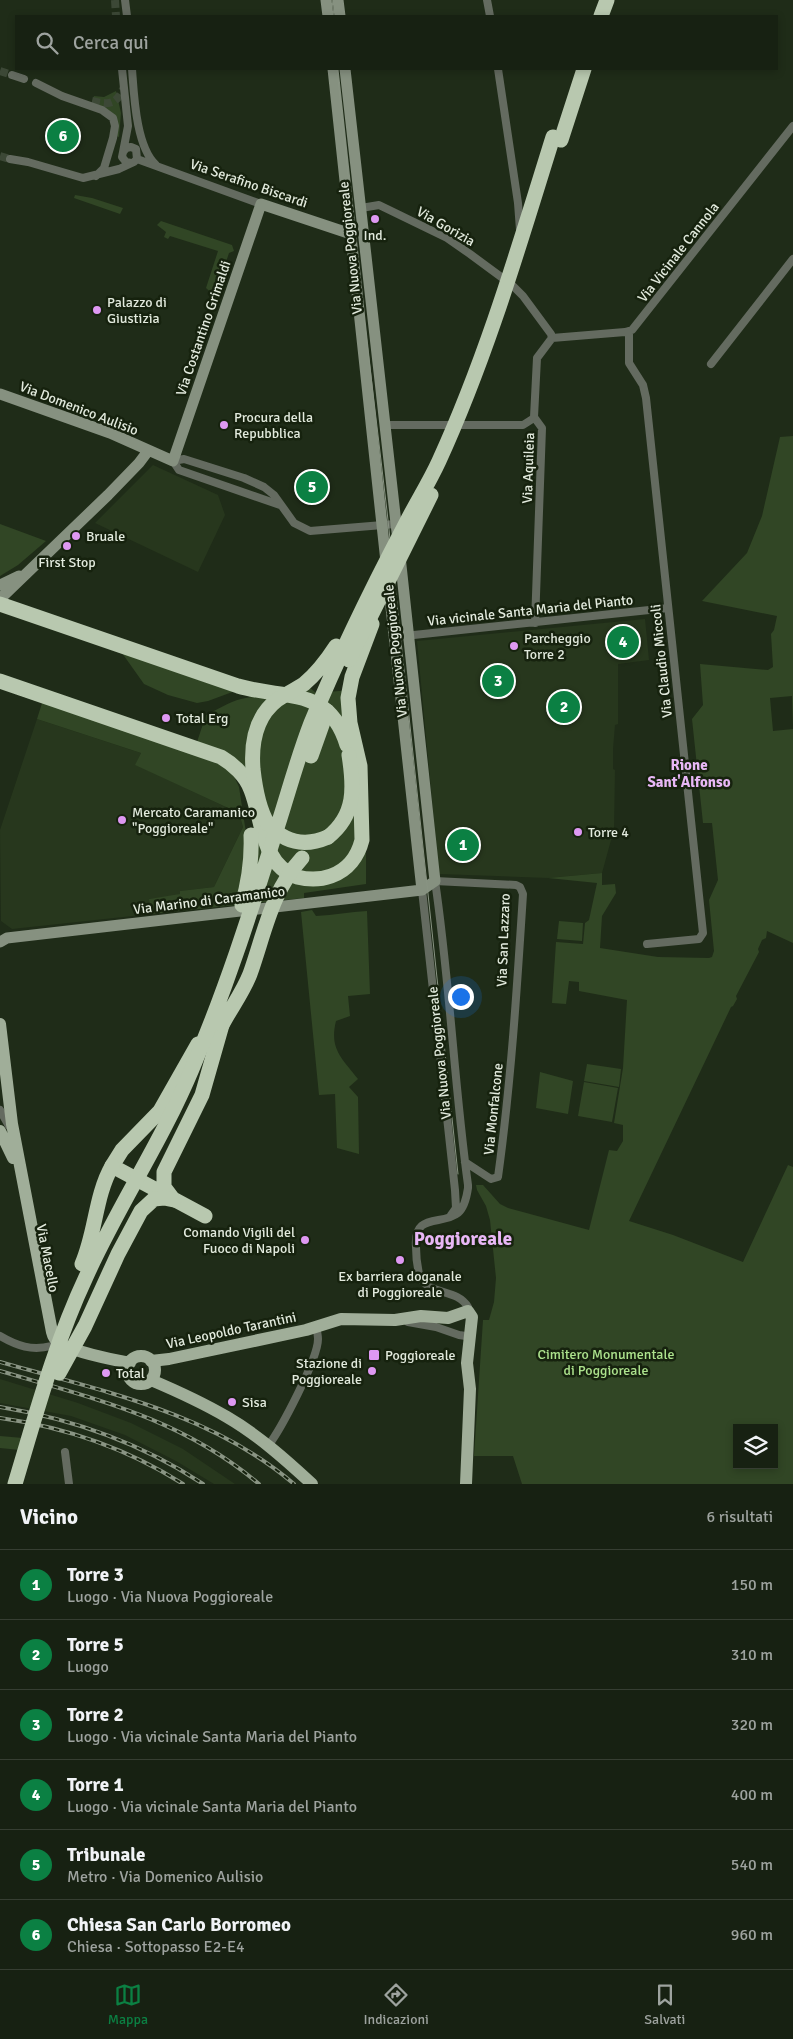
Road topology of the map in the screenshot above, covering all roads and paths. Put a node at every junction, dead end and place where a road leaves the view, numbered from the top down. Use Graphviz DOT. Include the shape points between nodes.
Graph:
graph roads {
  1 [pos="125,0"];
  2 [pos="326,0"];
  3 [pos="338,0"];
  4 [pos="488,0"];
  5 [pos="600,0"];
  6 [pos="607,0"];
  7 [pos="126,15"];
  8 [pos="328,15"];
  9 [pos="340,15"];
  10 [pos="490,15"];
  11 [pos="594,15"];
  12 [pos="601,15"];
  13 [pos="122,70"];
  14 [pos="132,70"];
  15 [pos="333,70"];
  16 [pos="346,70"];
  17 [pos="498,70"];
  18 [pos="577,70"];
  19 [pos="584,70"];
  20 [pos="12,75"];
  21 [pos="24,79"];
  22 [pos="92,101"];
  23 [pos="793,126"];
  24 [pos="143,140"];
  25 [pos="122,153"];
  26 [pos="10,159"];
  27 [pos="136,159"];
  28 [pos="160,168"];
  29 [pos="119,169"];
  30 [pos="96,176"];
  31 [pos="261,204"];
  32 [pos="361,208"];
  33 [pos="363,231"];
  34 [pos="351,234"];
  35 [pos="793,259"];
  36 [pos="512,286"];
  37 [pos="630,331"];
  38 [pos="552,338"];
  39 [pos="711,364"];
  40 [pos="0,394"];
  41 [pos="534,418"];
  42 [pos="384,425"];
  43 [pos="148,450"];
  44 [pos="173,461"];
  45 [pos="280,506"];
  46 [pos="396,524"];
  47 [pos="382,526"];
  48 [pos="27,572"];
  49 [pos="0,585"];
  50 [pos="375,595"];
  51 [pos="0,599"];
  52 [pos="0,604"];
  53 [pos="668,608"];
  54 [pos="535,623"];
  55 [pos="409,635"];
  56 [pos="395,637"];
  57 [pos="0,681"];
  58 [pos="232,765"];
  59 [pos="328,837"];
  60 [pos="435,881"];
  61 [pos="422,890"];
  62 [pos="0,942"];
  63 [pos="647,944"];
  64 [pos="516,1006"];
  65 [pos="217,1023"];
  66 [pos="0,1024"];
  67 [pos="4,1089"];
  68 [pos="0,1098"];
  69 [pos="0,1110"];
  70 [pos="0,1131"];
  71 [pos="14,1137"];
  72 [pos="17,1162"];
  73 [pos="465,1162"];
  74 [pos="112,1166"];
  75 [pos="467,1183"];
  76 [pos="455,1184"];
  77 [pos="174,1200"];
  78 [pos="205,1216"];
  79 [pos="445,1218"];
  80 [pos="465,1310"];
  81 [pos="395,1320"];
  82 [pos="316,1327"];
  83 [pos="0,1336"];
  84 [pos="466,1336"];
  85 [pos="59,1348"];
  86 [pos="169,1359"];
  87 [pos="151,1361"];
  88 [pos="129,1367"];
  89 [pos="55,1372"];
  90 [pos="157,1382"];
  91 [pos="34,1440"];
  92 [pos="268,1446"];
  93 [pos="65,1452"];
  94 [pos="15,1484"];
  95 [pos="20,1484"];
  96 [pos="25,1484"];
  97 [pos="69,1484"];
  98 [pos="312,1484"];
  99 [pos="466,1484"];
  1 -- 7 [label="street"];
  2 -- 8 [label="main road"];
  3 -- 9 [label="main road"];
  4 -- 10 [label="street"];
  5 -- 11 [label="highway"];
  6 -- 12 [label="highway"];
  13 -- 25 [label="street" via="128,126"];
  14 -- 24 [label="street" via="137,120"];
  15 -- 34 [label="main road, Via Nuova Poggioreale"];
  16 -- 32 [label="main road, Via Nuova Poggioreale"];
  17 -- 36 [label="street" via="521,239"];
  18 -- 50 [label="highway, bridge" via="491,332 468,392"];
  19 -- 50 [label="highway, bridge" via="498,334 475,392 442,472"];
  20 -- 21 [label="street"];
  22 -- 30 [label="street" via="36,83 109,114 114,121 113,138 104,168"];
  23 -- 37 [label="street, Via Vicinale Cannola"];
  24 -- 27 [label="street"];
  24 -- 28 [label="street" via="148,155"];
  25 -- 27 [label="street" via="124,161"];
  25 -- 27 [label="street" via="126,148 136,149"];
  25 -- 29 [label="street"];
  26 -- 30 [label="street" via="78,178"];
  27 -- 28 [label="street, Via Serafino Biscardi"];
  27 -- 29 [label="street"];
  28 -- 31 [label="street, Via Serafino Biscardi"];
  29 -- 30 [label="street"];
  31 -- 34 [label="main road, Via Serafino Biscardi"];
  31 -- 44 [label="main road, Via Costantino Grimaldi"];
  32 -- 33 [label="main road, Via Nuova Poggioreale"];
  32 -- 36 [label="street, Via Gorizia" via="379,204 447,238"];
  33 -- 34 [label="main road"];
  33 -- 42 [label="main road, Via Nuova Poggioreale"];
  34 -- 47 [label="main road, Via Nuova Poggioreale"];
  35 -- 39 [label="street"];
  36 -- 38 [label="street"];
  37 -- 38 [label="street"];
  37 -- 53 [label="street, Via Claudio Miccoli" via="629,363 643,385 646,398"];
  38 -- 41 [label="street, Via Aquileia" via="537,358"];
  40 -- 43 [label="main road, Via Domenico Aulisio"];
  41 -- 42 [label="street" via="523,425"];
  41 -- 54 [label="street, Via Aquileia" via="542,428"];
  42 -- 46 [label="main road, Via Nuova Poggioreale"];
  43 -- 44 [label="main road, Via Domenico Aulisio"];
  43 -- 48 [label="main road" via="139,463"];
  44 -- 45 [label="street" via="179,470"];
  44 -- 45 [label="street" via="184,459 255,482 271,492"];
  45 -- 47 [label="street" via="297,526 310,532"];
  46 -- 47 [label="street"];
  46 -- 55 [label="main road, Via Nuova Poggioreale"];
  47 -- 56 [label="main road, Via Nuova Poggioreale"];
  48 -- 49 [label="main road"];
  48 -- 51 [label="main road"];
  50 -- 58 [label="highway, bridge" via="363,651 352,676 348,698 360,766 362,840 352,861 334,875 311,880 279,866 265,840 251,789"];
  50 -- 59 [label="highway, bridge" via="323,665 272,705 260,719 254,737 254,780 268,824 292,841 314,842"];
  50 -- 65 [label="highway, bridge" via="320,730 240,976"];
  52 -- 59 [label="highway, bridge" via="238,686 295,696 322,706 342,731 351,777 350,806 344,822"];
  53 -- 54 [label="street, Via vicinale Santa Maria del Pianto"];
  53 -- 63 [label="street, Via Claudio Miccoli" via="703,933 699,939"];
  54 -- 55 [label="street, Via vicinale Santa Maria del Pianto"];
  55 -- 56 [label="street, Via vicinale Santa Maria del Pianto"];
  55 -- 60 [label="main road, Via Nuova Poggioreale"];
  56 -- 61 [label="main road, Via Nuova Poggioreale"];
  57 -- 58 [label="highway" via="214,754"];
  58 -- 65 [label="highway, bridge" via="243,780 252,856 248,886 226,960"];
  59 -- 65 [label="highway, bridge" via="302,858 282,883 245,986"];
  60 -- 61 [label="main road"];
  60 -- 64 [label="street, Via San Lazzaro" via="520,887 523,894"];
  60 -- 73 [label="street, Via Nuova Poggioreale"];
  61 -- 62 [label="main road, Via Marino di Caramanico" via="7,938"];
  61 -- 76 [label="street, Via Nuova Poggioreale"];
  64 -- 73 [label="street, Via Monfalcone" via="498,1176 491,1179"];
  65 -- 74 [label="highway, bridge" via="188,1060 160,1111 122,1150"];
  65 -- 77 [label="highway" via="204,1089 164,1172 164,1187"];
  65 -- 89 [label="highway, bridge" via="182,1115 98,1275"];
  66 -- 67 [label="main road"];
  67 -- 68 [label="street"];
  67 -- 71 [label="main road"];
  69 -- 71 [label="street"];
  70 -- 72 [label="main road"];
  71 -- 72 [label="main road"];
  72 -- 85 [label="main road, Via Macello"];
  73 -- 75 [label="street, Via Nuova Poggioreale"];
  74 -- 77 [label="highway, bridge"];
  74 -- 89 [label="highway, bridge" via="103,1185 85,1257 54,1328"];
  75 -- 76 [label="street" via="461,1190"];
  75 -- 79 [label="street, Via Nuova Poggioreale" via="468,1190 460,1210"];
  76 -- 79 [label="street, Via Nuova Poggioreale" via="456,1208"];
  77 -- 78 [label="highway"];
  77 -- 89 [label="highway, bridge" via="154,1199 141,1210 84,1326"];
  79 -- 80 [label="street, Via Nuova Poggioreale" via="428,1222 418,1230 416,1245 420,1275 429,1287 460,1297"];
  80 -- 81 [label="main road, Via Leopoldo Tarantini" via="448,1318 421,1316"];
  80 -- 99 [label="main road" via="472,1317 466,1363 470,1389"];
  81 -- 82 [label="main road, Via Leopoldo Tarantini" via="341,1319"];
  81 -- 84 [label="street"];
  82 -- 86 [label="main road, Via Leopoldo Tarantini"];
  82 -- 92 [label="street" via="318,1339 313,1358 284,1423"];
  83 -- 85 [label="street" via="32,1348"];
  85 -- 88 [label="main road"];
  85 -- 89 [label="street"];
  86 -- 87 [label="main road, Via Leopoldo Tarantini"];
  86 -- 90 [label="main road" via="162,1366"];
  87 -- 88 [label="main road, Via Leopoldo Tarantini" via="141,1356 132,1360"];
  87 -- 90 [label="main road, Via Leopoldo Tarantini"];
  88 -- 90 [label="main road" via="131,1380 144,1384"];
  89 -- 94 [label="highway, bridge"];
  89 -- 96 [label="highway"];
  90 -- 92 [label="main road" via="229,1418"];
  91 -- 95 [label="street"];
  92 -- 98 [label="main road"];
  93 -- 97 [label="street"];
}
